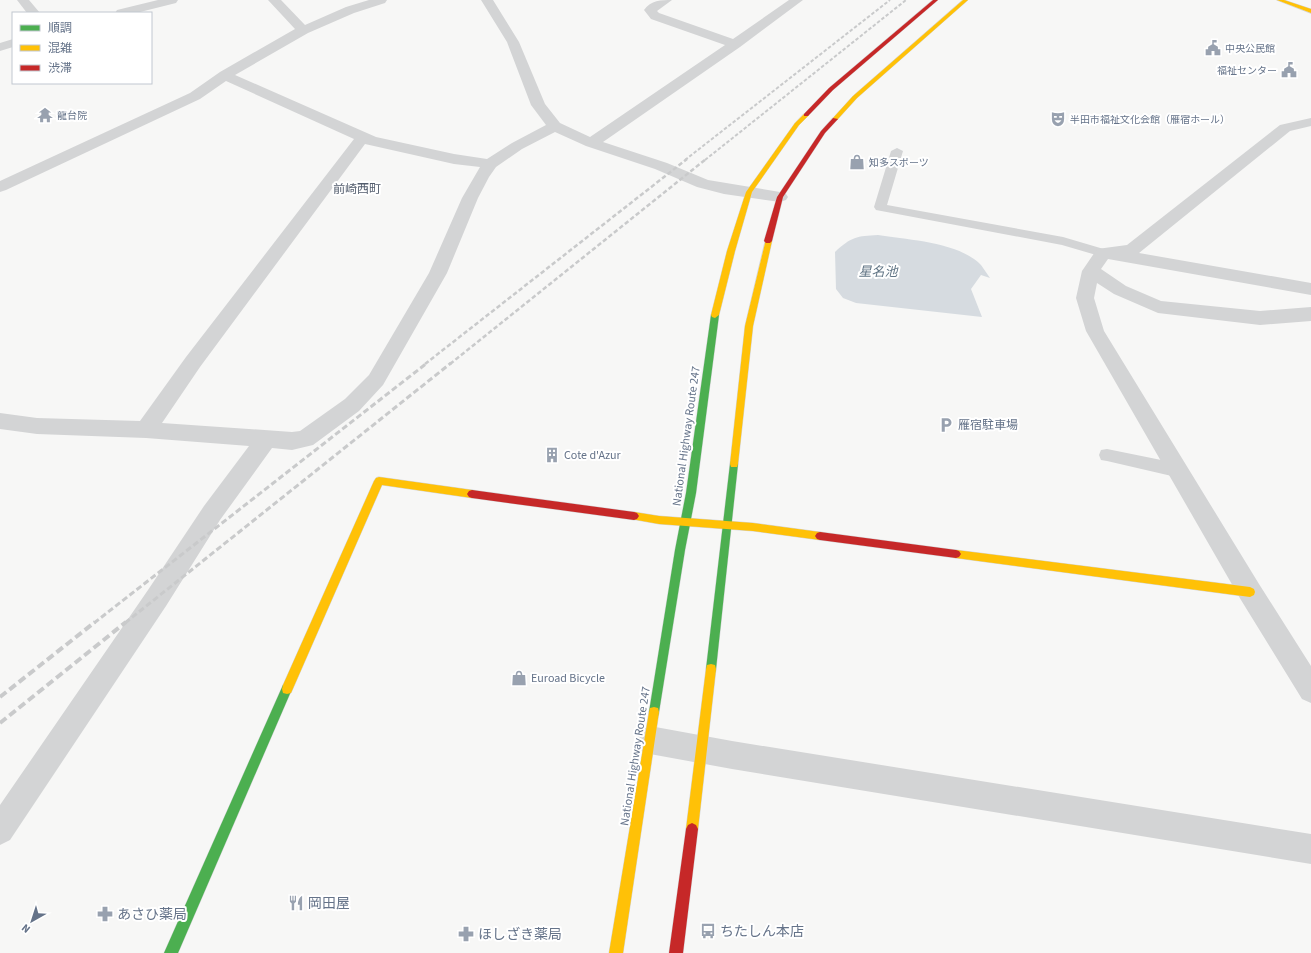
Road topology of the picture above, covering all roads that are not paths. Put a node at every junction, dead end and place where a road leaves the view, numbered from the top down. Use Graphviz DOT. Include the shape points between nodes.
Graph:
graph roads {
  1 [pos="23,0"];
  2 [pos="172,0"];
  3 [pos="274,0"];
  4 [pos="381,0"];
  5 [pos="487,0"];
  6 [pos="666,0"];
  7 [pos="797,0"];
  8 [pos="936,0"];
  9 [pos="966,0"];
  10 [pos="1279,0"];
  11 [pos="1311,11"];
  12 [pos="33,12"];
  13 [pos="125,12"];
  14 [pos="303,30"];
  15 [pos="12,42"];
  16 [pos="735,44"];
  17 [pos="0,47"];
  18 [pos="225,75"];
  19 [pos="1311,122"];
  20 [pos="555,126"];
  21 [pos="362,138"];
  22 [pos="591,143"];
  23 [pos="897,151"];
  24 [pos="490,164"];
  25 [pos="0,187"];
  26 [pos="749,192"];
  27 [pos="780,197"];
  28 [pos="1103,253"];
  29 [pos="1090,271"];
  30 [pos="1311,289"];
  31 [pos="1311,314"];
  32 [pos="0,421"];
  33 [pos="146,430"];
  34 [pos="266,439"];
  35 [pos="1107,455"];
  36 [pos="1176,470"];
  37 [pos="685,521"];
  38 [pos="726,525"];
  39 [pos="1250,592"];
  40 [pos="1311,690"];
  41 [pos="650,740"];
  42 [pos="702,750"];
  43 [pos="0,830"];
  44 [pos="1311,849"];
  45 [pos="170,953"];
  46 [pos="616,953"];
  47 [pos="676,953"];
  1 -- 12 [label="street"];
  2 -- 13 [label="street"];
  3 -- 14 [label="street"];
  4 -- 14 [label="street"];
  5 -- 20 [label="street" via="511,38 538,105"];
  6 -- 16 [label="street" via="650,10 655,16"];
  7 -- 16 [label="street"];
  8 -- 26 [label="main road, National Highway Route 247" via="826,94 797,124"];
  9 -- 27 [label="main road" via="855,97 823,132"];
  10 -- 11 [label="main road"];
  14 -- 18 [label="street"];
  15 -- 17 [label="street"];
  16 -- 22 [label="street"];
  18 -- 21 [label="street"];
  18 -- 25 [label="street" via="195,96"];
  19 -- 28 [label="street" via="1285,128 1132,250"];
  20 -- 22 [label="street"];
  20 -- 24 [label="street"];
  21 -- 24 [label="street" via="454,159"];
  21 -- 33 [label="street" via="193,362"];
  22 -- 26 [label="street" via="661,166 703,184"];
  23 -- 28 [label="lane" via="880,207 1063,241"];
  24 -- 34 [label="street" via="470,198 438,273 376,380 352,405 305,439"];
  26 -- 27 [label="street"];
  26 -- 37 [label="main road, National Highway Route 247" via="715,315"];
  27 -- 38 [label="main road" via="749,326"];
  28 -- 29 [label="street"];
  28 -- 30 [label="street"];
  29 -- 31 [label="street" via="1120,290 1158,307 1260,318"];
  29 -- 36 [label="street" via="1085,298 1095,331"];
  32 -- 33 [label="street" via="37,426"];
  33 -- 34 [label="street"];
  34 -- 43 [label="street" via="212,513"];
  35 -- 36 [label="lane"];
  36 -- 39 [label="street"];
  37 -- 38 [label="main road"];
  37 -- 41 [label="main road, National Highway Route 247"];
  37 -- 45 [label="main road" via="652,519 379,481"];
  38 -- 39 [label="main road" via="753,526"];
  38 -- 42 [label="main road"];
  39 -- 40 [label="street"];
  41 -- 42 [label="street"];
  41 -- 46 [label="main road, National Highway Route 247"];
  42 -- 44 [label="street"];
  42 -- 47 [label="main road"];
}
